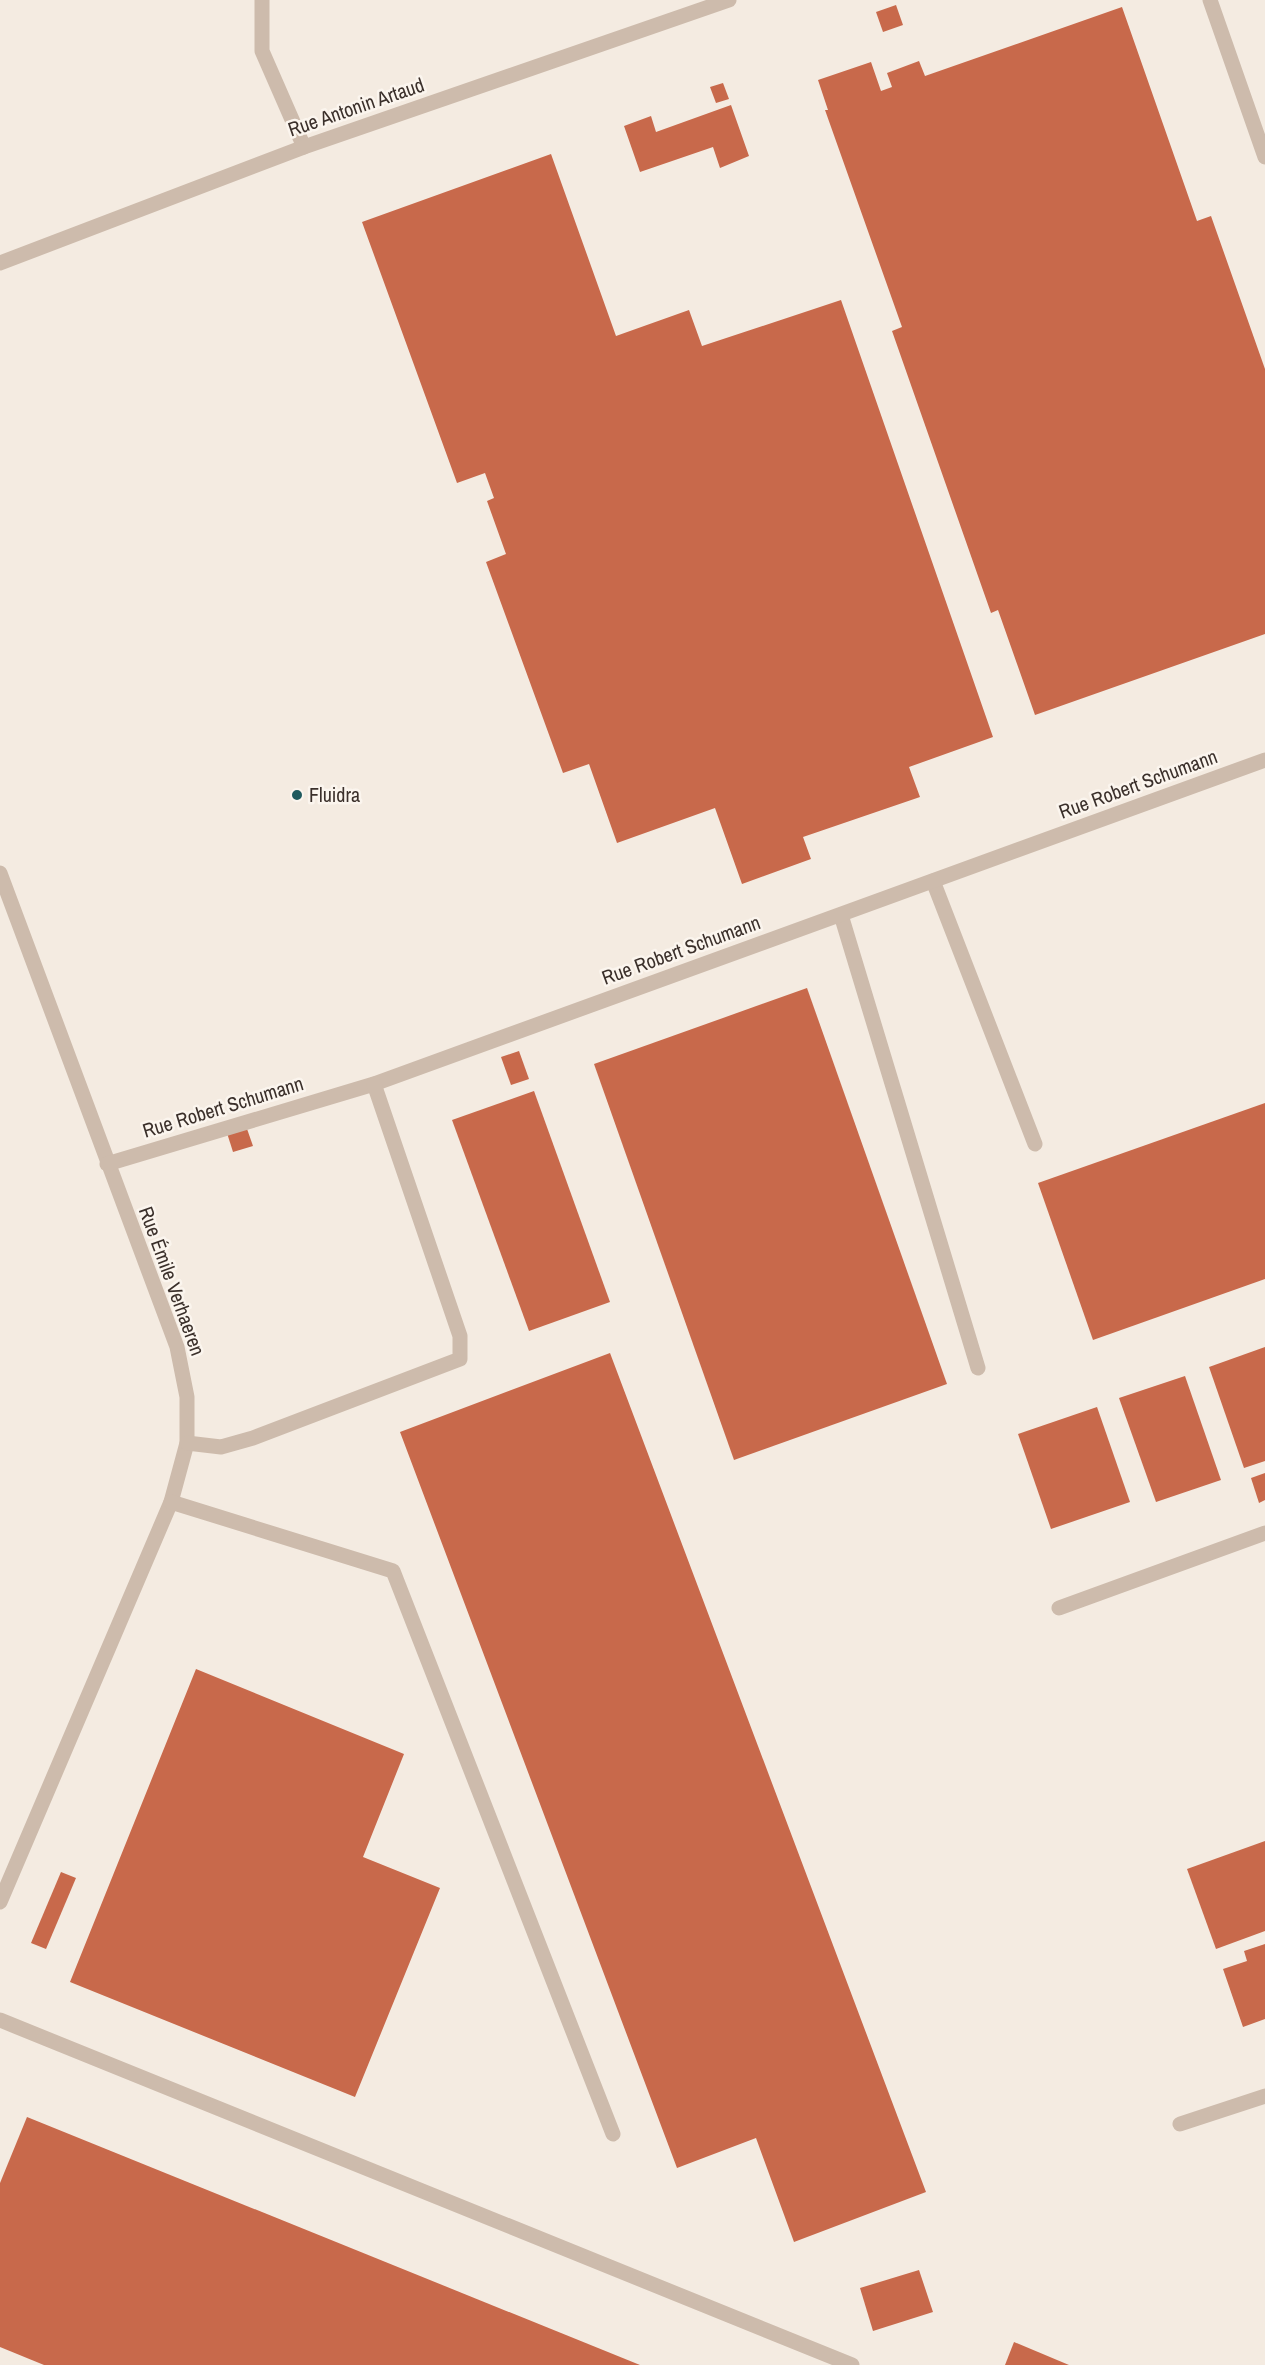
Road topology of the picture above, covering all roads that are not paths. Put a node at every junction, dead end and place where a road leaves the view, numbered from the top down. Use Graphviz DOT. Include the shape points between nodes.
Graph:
graph roads {
  1 [pos="262,0"];
  2 [pos="729,0"];
  3 [pos="1210,0"];
  4 [pos="304,147"];
  5 [pos="1265,157"];
  6 [pos="0,263"];
  7 [pos="1265,760"];
  8 [pos="0,873"];
  9 [pos="933,881"];
  10 [pos="841,915"];
  11 [pos="374,1084"];
  12 [pos="1035,1144"];
  13 [pos="107,1164"];
  14 [pos="978,1368"];
  15 [pos="187,1443"];
  16 [pos="171,1502"];
  17 [pos="1265,1533"];
  18 [pos="1059,1608"];
  19 [pos="0,1902"];
  20 [pos="0,2020"];
  21 [pos="1265,2096"];
  22 [pos="1180,2124"];
  23 [pos="613,2134"];
  24 [pos="852,2365"];
  1 -- 4 [label="street" via="262,51"];
  2 -- 4 [label="street, Rue Antonin Artaud"];
  3 -- 5 [label="street"];
  4 -- 6 [label="street, Rue Antonin Artaud"];
  7 -- 9 [label="street, Rue Robert Schumann"];
  8 -- 13 [label="street, Rue Émile Verhaeren"];
  9 -- 10 [label="street, Rue Robert Schumann"];
  9 -- 12 [label="street"];
  10 -- 11 [label="street, Rue Robert Schumann"];
  10 -- 14 [label="street"];
  11 -- 13 [label="street, Rue Robert Schumann"];
  11 -- 15 [label="street" via="460,1336 460,1359 253,1438 221,1447"];
  13 -- 15 [label="street, Rue Émile Verhaeren" via="177,1347 188,1396"];
  15 -- 16 [label="street, Rue Émile Verhaeren"];
  16 -- 19 [label="street, Rue Émile Verhaeren"];
  16 -- 23 [label="street" via="393,1571"];
  17 -- 18 [label="street"];
  20 -- 24 [label="street"];
  21 -- 22 [label="street"];
}
